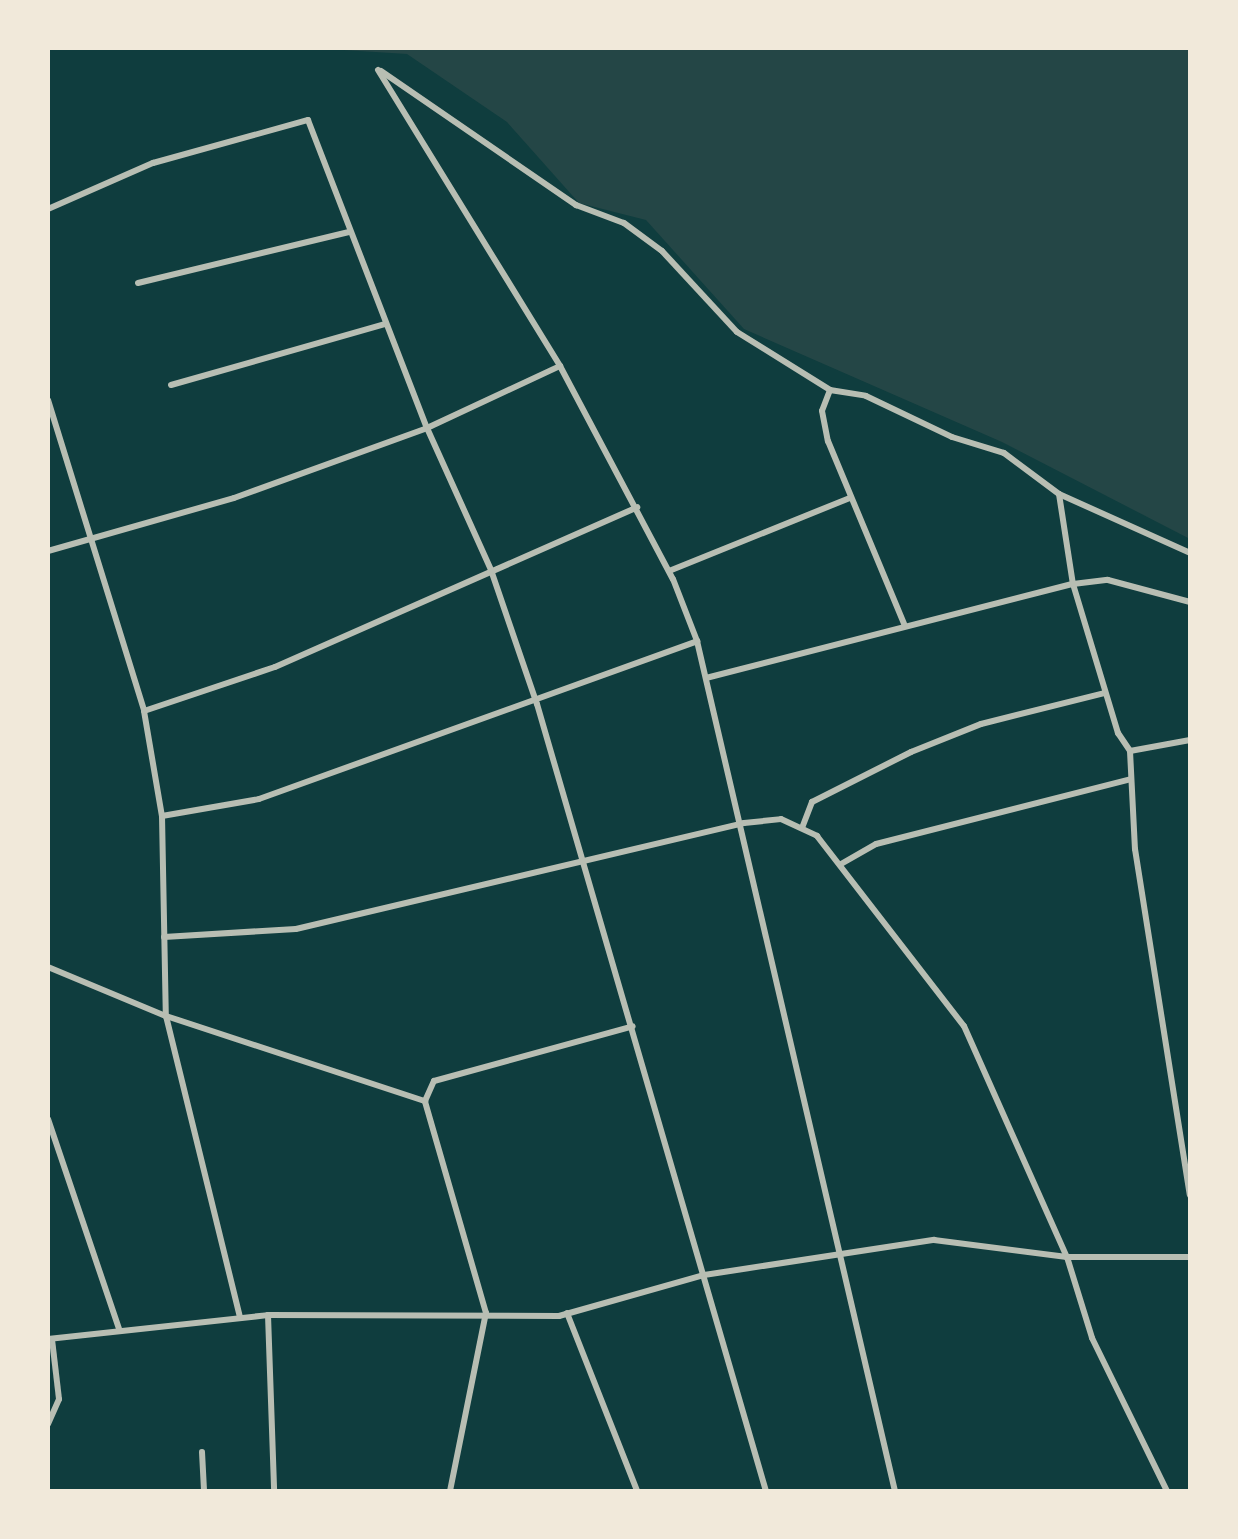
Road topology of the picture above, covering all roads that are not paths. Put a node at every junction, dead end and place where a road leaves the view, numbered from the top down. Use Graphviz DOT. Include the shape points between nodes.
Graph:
graph roads {
  1 [pos="48,209"];
  2 [pos="349,232"];
  3 [pos="138,283"];
  4 [pos="385,324"];
  5 [pos="560,366"];
  6 [pos="171,385"];
  7 [pos="830,390"];
  8 [pos="48,400"];
  9 [pos="50,414"];
  10 [pos="427,428"];
  11 [pos="1059,494"];
  12 [pos="850,498"];
  13 [pos="637,507"];
  14 [pos="89,536"];
  15 [pos="48,551"];
  16 [pos="1190,553"];
  17 [pos="491,570"];
  18 [pos="669,571"];
  19 [pos="1073,584"];
  20 [pos="1190,602"];
  21 [pos="904,624"];
  22 [pos="697,641"];
  23 [pos="706,678"];
  24 [pos="1104,693"];
  25 [pos="537,704"];
  26 [pos="144,711"];
  27 [pos="1190,740"];
  28 [pos="1130,751"];
  29 [pos="1131,779"];
  30 [pos="162,816"];
  31 [pos="744,823"];
  32 [pos="802,828"];
  33 [pos="579,859"];
  34 [pos="841,864"];
  35 [pos="164,937"];
  36 [pos="48,967"];
  37 [pos="166,1016"];
  38 [pos="633,1026"];
  39 [pos="425,1101"];
  40 [pos="48,1119"];
  41 [pos="1190,1195"];
  42 [pos="839,1249"];
  43 [pos="1067,1257"];
  44 [pos="1190,1257"];
  45 [pos="704,1275"];
  46 [pos="486,1313"];
  47 [pos="567,1313"];
  48 [pos="268,1315"];
  49 [pos="240,1318"];
  50 [pos="119,1329"];
  51 [pos="50,1339"];
  52 [pos="48,1424"];
  53 [pos="202,1452"];
  54 [pos="204,1491"];
  55 [pos="274,1491"];
  56 [pos="450,1491"];
  57 [pos="637,1491"];
  58 [pos="766,1491"];
  59 [pos="895,1491"];
  60 [pos="1167,1491"];
  1 -- 2 [label="street" via="153,163 308,120"];
  2 -- 3 [label="street"];
  2 -- 4 [label="street"];
  4 -- 6 [label="street"];
  4 -- 10 [label="street"];
  5 -- 7 [label="street" via="378,70 576,205 624,223 662,251 737,332"];
  5 -- 10 [label="street"];
  5 -- 13 [label="street"];
  7 -- 11 [label="street" via="866,396 952,437 1004,453"];
  7 -- 12 [label="street" via="822,411"];
  8 -- 9 [label="street"];
  9 -- 14 [label="street"];
  10 -- 14 [label="street" via="234,498"];
  10 -- 17 [label="street"];
  11 -- 16 [label="street"];
  11 -- 19 [label="street"];
  12 -- 18 [label="street"];
  12 -- 21 [label="street"];
  13 -- 17 [label="street"];
  13 -- 18 [label="street"];
  14 -- 15 [label="street"];
  14 -- 26 [label="street"];
  17 -- 25 [label="street"];
  17 -- 26 [label="street" via="275,667"];
  18 -- 22 [label="street"];
  19 -- 20 [label="street" via="1108,580"];
  19 -- 21 [label="street"];
  19 -- 24 [label="street"];
  21 -- 23 [label="street"];
  22 -- 23 [label="street"];
  22 -- 25 [label="street"];
  23 -- 31 [label="street"];
  24 -- 28 [label="street"];
  24 -- 32 [label="street" via="981,724 911,752 812,802"];
  25 -- 30 [label="street" via="259,799"];
  25 -- 33 [label="street"];
  26 -- 30 [label="street"];
  27 -- 28 [label="street"];
  28 -- 29 [label="street"];
  29 -- 34 [label="street" via="876,844"];
  29 -- 41 [label="street" via="1143,904"];
  30 -- 35 [label="street"];
  31 -- 32 [label="street" via="781,819"];
  31 -- 33 [label="street"];
  31 -- 42 [label="street"];
  32 -- 34 [label="street"];
  33 -- 35 [label="street" via="296,929"];
  33 -- 38 [label="street"];
  34 -- 43 [label="street" via="964,1026"];
  35 -- 37 [label="street"];
  36 -- 37 [label="street"];
  37 -- 39 [label="street"];
  37 -- 49 [label="street"];
  38 -- 39 [label="street" via="434,1081"];
  38 -- 45 [label="street"];
  39 -- 46 [label="street"];
  40 -- 50 [label="street"];
  42 -- 43 [label="street" via="934,1240"];
  42 -- 45 [label="street"];
  42 -- 59 [label="street"];
  43 -- 44 [label="street"];
  43 -- 60 [label="street" via="1092,1338"];
  45 -- 47 [label="street"];
  45 -- 58 [label="street"];
  46 -- 47 [label="street"];
  46 -- 48 [label="street"];
  46 -- 56 [label="street"];
  47 -- 57 [label="street"];
  48 -- 49 [label="street"];
  48 -- 55 [label="street"];
  49 -- 50 [label="street"];
  50 -- 51 [label="street"];
  51 -- 52 [label="street" via="59,1399"];
  53 -- 54 [label="street"];
}
